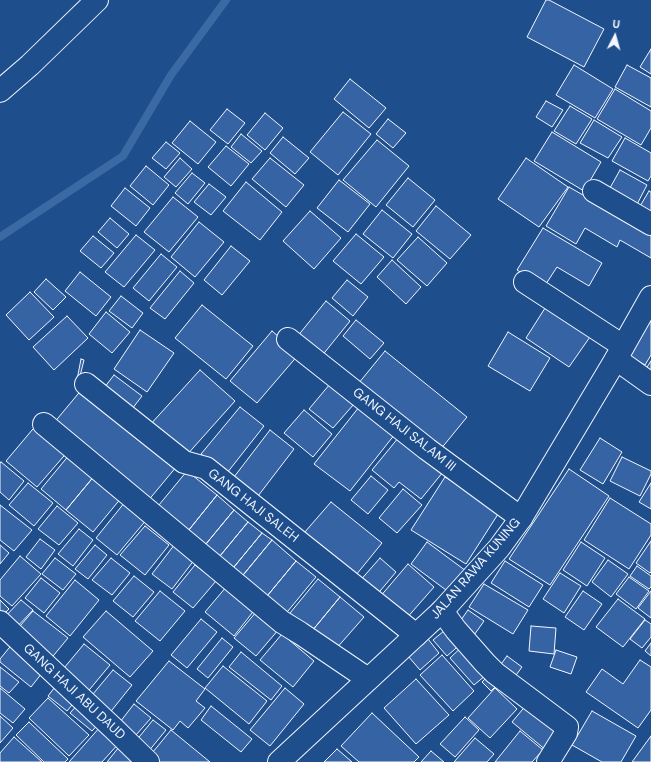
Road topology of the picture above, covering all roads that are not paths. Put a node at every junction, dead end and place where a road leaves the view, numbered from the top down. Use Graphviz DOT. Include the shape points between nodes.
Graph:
graph roads {
  1 [pos="97,0"];
  2 [pos="0,91"];
  3 [pos="594,191"];
  4 [pos="651,224"];
  5 [pos="525,282"];
  6 [pos="651,297"];
  7 [pos="288,339"];
  8 [pos="620,353"];
  9 [pos="86,384"];
  10 [pos="651,384"];
  11 [pos="44,424"];
  12 [pos="521,518"];
  13 [pos="442,611"];
  14 [pos="0,622"];
  15 [pos="416,636"];
  16 [pos="368,679"];
  17 [pos="148,762"];
  18 [pos="279,762"];
  19 [pos="548,762"];
  1 -- 2 [label="street"];
  3 -- 4 [label="street"];
  5 -- 8 [label="street"];
  6 -- 8 [label="street, JALAN RAWA KUNING"];
  7 -- 12 [label="street, GANG HAJI SALAM III" via="427,449"];
  8 -- 10 [label="street"];
  8 -- 12 [label="street, JALAN RAWA KUNING"];
  9 -- 15 [label="street, GANG HAJI SALEH" via="184,462 206,468"];
  11 -- 16 [label="street" via="282,622"];
  12 -- 13 [label="street, JALAN RAWA KUNING" via="499,548"];
  13 -- 15 [label="street, JALAN RAWA KUNING"];
  13 -- 19 [label="street" via="495,673 567,727"];
  14 -- 17 [label="street, GANG HAJI ABU DAUD"];
  15 -- 16 [label="street, JALAN RAWA KUNING"];
  16 -- 18 [label="street, JALAN RAWA KUNING"];
}
